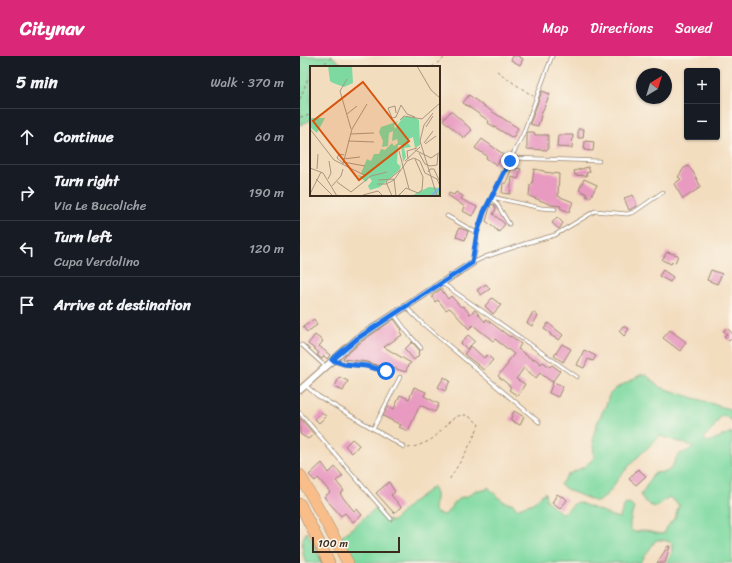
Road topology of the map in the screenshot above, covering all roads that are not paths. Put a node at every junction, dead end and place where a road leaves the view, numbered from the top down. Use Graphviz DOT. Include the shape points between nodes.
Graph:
graph roads {
  1 [pos="552,56"];
  2 [pos="512,158"];
  3 [pos="599,162"];
  4 [pos="663,192"];
  5 [pos="492,197"];
  6 [pos="555,209"];
  7 [pos="448,216"];
  8 [pos="509,224"];
  9 [pos="477,233"];
  10 [pos="472,263"];
  11 [pos="442,283"];
  12 [pos="406,307"];
  13 [pos="394,314"];
  14 [pos="300,346"];
  15 [pos="421,348"];
  16 [pos="332,360"];
  17 [pos="326,367"];
  18 [pos="386,371"];
  19 [pos="400,377"];
  20 [pos="577,377"];
  21 [pos="306,386"];
  22 [pos="300,390"];
  23 [pos="300,413"];
  24 [pos="539,422"];
  25 [pos="373,429"];
  26 [pos="404,447"];
  27 [pos="300,475"];
  28 [pos="302,509"];
  29 [pos="391,519"];
  30 [pos="329,563"];
  31 [pos="348,563"];
  1 -- 2 [label="lane"];
  2 -- 3 [label="lane"];
  2 -- 5 [label="lane"];
  4 -- 10 [label="lane" via="634,212 627,214 595,211 555,235"];
  5 -- 6 [label="lane"];
  5 -- 8 [label="lane"];
  5 -- 9 [label="lane"];
  7 -- 9 [label="lane"];
  9 -- 10 [label="lane"];
  10 -- 11 [label="street"];
  11 -- 12 [label="street"];
  11 -- 20 [label="lane"];
  12 -- 13 [label="street"];
  12 -- 24 [label="lane"];
  13 -- 15 [label="lane"];
  13 -- 16 [label="street" via="358,338"];
  14 -- 17 [label="lane" via="302,345"];
  16 -- 17 [label="street"];
  16 -- 18 [label="lane"];
  17 -- 21 [label="street"];
  19 -- 25 [label="lane"];
  21 -- 22 [label="street"];
  21 -- 25 [label="lane"];
  23 -- 29 [label="lane"];
  25 -- 26 [label="lane"];
  27 -- 31 [label="highway"];
  28 -- 30 [label="highway"];
}
